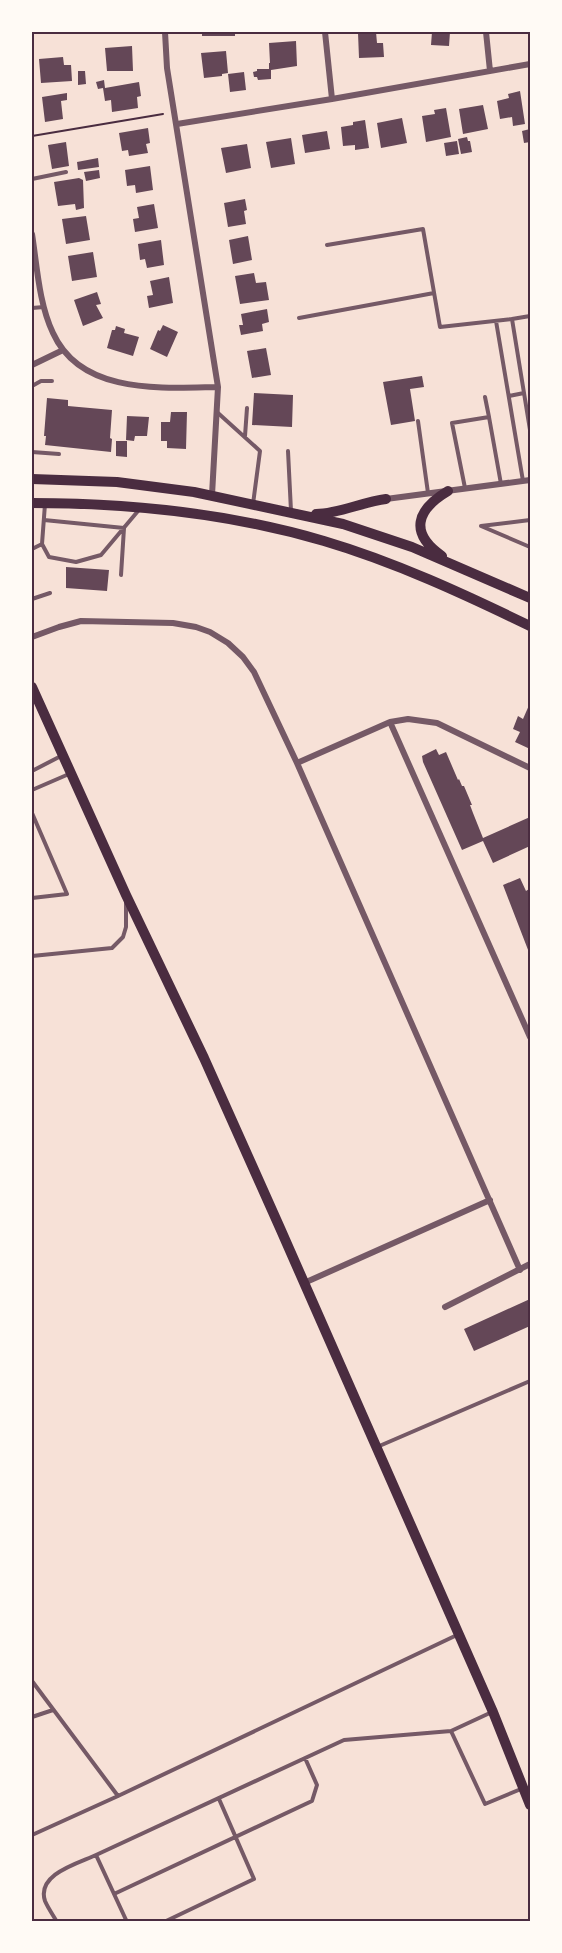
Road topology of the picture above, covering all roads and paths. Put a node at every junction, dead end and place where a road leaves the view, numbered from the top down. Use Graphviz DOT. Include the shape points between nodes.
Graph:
graph roads {
  1 [pos="165,32"];
  2 [pos="325,32"];
  3 [pos="486,32"];
  4 [pos="531,64"];
  5 [pos="490,71"];
  6 [pos="332,99"];
  7 [pos="175,112"];
  8 [pos="177,124"];
  9 [pos="32,136"];
  10 [pos="66,172"];
  11 [pos="32,178"];
  12 [pos="32,234"];
  13 [pos="327,245"];
  14 [pos="33,249"];
  15 [pos="434,293"];
  16 [pos="45,307"];
  17 [pos="32,308"];
  18 [pos="531,316"];
  19 [pos="299,318"];
  20 [pos="512,319"];
  21 [pos="496,321"];
  22 [pos="63,350"];
  23 [pos="32,365"];
  24 [pos="52,381"];
  25 [pos="32,386"];
  26 [pos="218,387"];
  27 [pos="524,393"];
  28 [pos="509,396"];
  29 [pos="485,397"];
  30 [pos="247,408"];
  31 [pos="218,413"];
  32 [pos="529,413"];
  33 [pos="489,417"];
  34 [pos="418,421"];
  35 [pos="531,430"];
  36 [pos="245,437"];
  37 [pos="288,451"];
  38 [pos="32,452"];
  39 [pos="59,454"];
  40 [pos="32,479"];
  41 [pos="527,481"];
  42 [pos="501,484"];
  43 [pos="465,489"];
  44 [pos="448,491"];
  45 [pos="428,494"];
  46 [pos="212,495"];
  47 [pos="386,499"];
  48 [pos="32,503"];
  49 [pos="45,503"];
  50 [pos="253,504"];
  51 [pos="140,508"];
  52 [pos="296,513"];
  53 [pos="44,520"];
  54 [pos="531,520"];
  55 [pos="124,528"];
  56 [pos="42,544"];
  57 [pos="531,547"];
  58 [pos="32,549"];
  59 [pos="455,565"];
  60 [pos="121,575"];
  61 [pos="50,593"];
  62 [pos="531,598"];
  63 [pos="32,600"];
  64 [pos="531,626"];
  65 [pos="32,637"];
  66 [pos="32,687"];
  67 [pos="390,722"];
  68 [pos="62,756"];
  69 [pos="297,763"];
  70 [pos="531,768"];
  71 [pos="32,771"];
  72 [pos="70,774"];
  73 [pos="32,790"];
  74 [pos="32,813"];
  75 [pos="126,895"];
  76 [pos="32,898"];
  77 [pos="32,956"];
  78 [pos="531,1036"];
  79 [pos="490,1200"];
  80 [pos="531,1264"];
  81 [pos="520,1270"];
  82 [pos="304,1283"];
  83 [pos="446,1306"];
  84 [pos="531,1382"];
  85 [pos="376,1447"];
  86 [pos="457,1634"];
  87 [pos="32,1681"];
  88 [pos="53,1710"];
  89 [pos="493,1712"];
  90 [pos="32,1717"];
  91 [pos="451,1731"];
  92 [pos="305,1758"];
  93 [pos="524,1788"];
  94 [pos="117,1796"];
  95 [pos="219,1798"];
  96 [pos="531,1805"];
  97 [pos="32,1835"];
  98 [pos="236,1838"];
  99 [pos="96,1855"];
  100 [pos="114,1894"];
  101 [pos="57,1922"];
  102 [pos="127,1922"];
  103 [pos="164,1922"];
  1 -- 7 [label="street"];
  2 -- 6 [label="street"];
  3 -- 5 [label="street"];
  4 -- 5 [label="street"];
  5 -- 6 [label="street"];
  6 -- 8 [label="street"];
  7 -- 8 [label="street"];
  7 -- 9 [label="path"];
  8 -- 26 [label="street"];
  10 -- 11 [label="lane"];
  12 -- 14 [label="street"];
  13 -- 15 [label="lane" via="423,229"];
  14 -- 16 [label="street"];
  15 -- 19 [label="lane"];
  15 -- 21 [label="lane" via="440,327"];
  16 -- 17 [label="lane"];
  16 -- 22 [label="street" via="52,333"];
  18 -- 20 [label="lane"];
  20 -- 21 [label="lane"];
  20 -- 27 [label="lane"];
  21 -- 28 [label="lane"];
  22 -- 23 [label="street"];
  22 -- 26 [label="street" via="84,368 111,382 160,388"];
  24 -- 25 [label="lane"];
  26 -- 31 [label="street"];
  27 -- 28 [label="lane"];
  27 -- 32 [label="lane"];
  28 -- 41 [label="lane"];
  29 -- 33 [label="lane"];
  30 -- 36 [label="lane"];
  31 -- 36 [label="lane"];
  31 -- 46 [label="street"];
  32 -- 35 [label="lane"];
  33 -- 42 [label="lane"];
  33 -- 43 [label="lane" via="452,423"];
  34 -- 45 [label="lane"];
  36 -- 50 [label="lane" via="260,451"];
  37 -- 52 [label="lane"];
  38 -- 39 [label="lane"];
  40 -- 46 [label="main road" via="117,482"];
  41 -- 42 [label="street"];
  42 -- 43 [label="street"];
  43 -- 44 [label="street"];
  44 -- 45 [label="street"];
  44 -- 59 [label="main road" via="425,508 420,518 421,529 437,553"];
  45 -- 47 [label="street"];
  46 -- 50 [label="main road"];
  47 -- 52 [label="main road" via="328,513"];
  48 -- 49 [label="main road"];
  49 -- 51 [label="main road"];
  49 -- 53 [label="lane"];
  50 -- 52 [label="main road"];
  51 -- 55 [label="lane"];
  51 -- 64 [label="main road" via="209,515 325,541"];
  52 -- 59 [label="main road" via="343,524"];
  53 -- 55 [label="lane"];
  53 -- 56 [label="lane"];
  54 -- 57 [label="lane" via="482,526"];
  55 -- 56 [label="lane" via="101,555 76,562 49,557"];
  55 -- 60 [label="lane"];
  56 -- 58 [label="lane"];
  59 -- 62 [label="main road"];
  61 -- 63 [label="lane"];
  65 -- 69 [label="street" via="88,621 173,623 210,632 228,643 254,672"];
  66 -- 68 [label="main road"];
  67 -- 69 [label="street"];
  67 -- 70 [label="street" via="408,719 437,723"];
  67 -- 78 [label="street"];
  68 -- 71 [label="lane"];
  68 -- 72 [label="main road"];
  69 -- 79 [label="street"];
  72 -- 73 [label="lane"];
  72 -- 75 [label="main road"];
  74 -- 76 [label="lane" via="67,894"];
  75 -- 77 [label="lane" via="126,927 112,948"];
  75 -- 82 [label="main road"];
  79 -- 81 [label="street"];
  79 -- 82 [label="street"];
  80 -- 81 [label="street"];
  81 -- 83 [label="street"];
  82 -- 85 [label="main road"];
  84 -- 85 [label="lane"];
  85 -- 86 [label="main road"];
  86 -- 89 [label="main road"];
  86 -- 94 [label="lane"];
  87 -- 88 [label="lane"];
  88 -- 90 [label="lane"];
  88 -- 94 [label="lane"];
  89 -- 91 [label="lane"];
  89 -- 93 [label="main road"];
  91 -- 92 [label="lane" via="344,1740"];
  91 -- 93 [label="lane" via="485,1804"];
  92 -- 95 [label="lane"];
  92 -- 98 [label="lane" via="317,1785 312,1801"];
  93 -- 96 [label="main road"];
  94 -- 97 [label="lane"];
  95 -- 98 [label="lane"];
  95 -- 99 [label="lane"];
  98 -- 100 [label="lane"];
  98 -- 103 [label="lane" via="254,1879"];
  99 -- 100 [label="lane"];
  99 -- 101 [label="lane" via="53,1874 47,1882 44,1899"];
  100 -- 102 [label="lane"];
}
